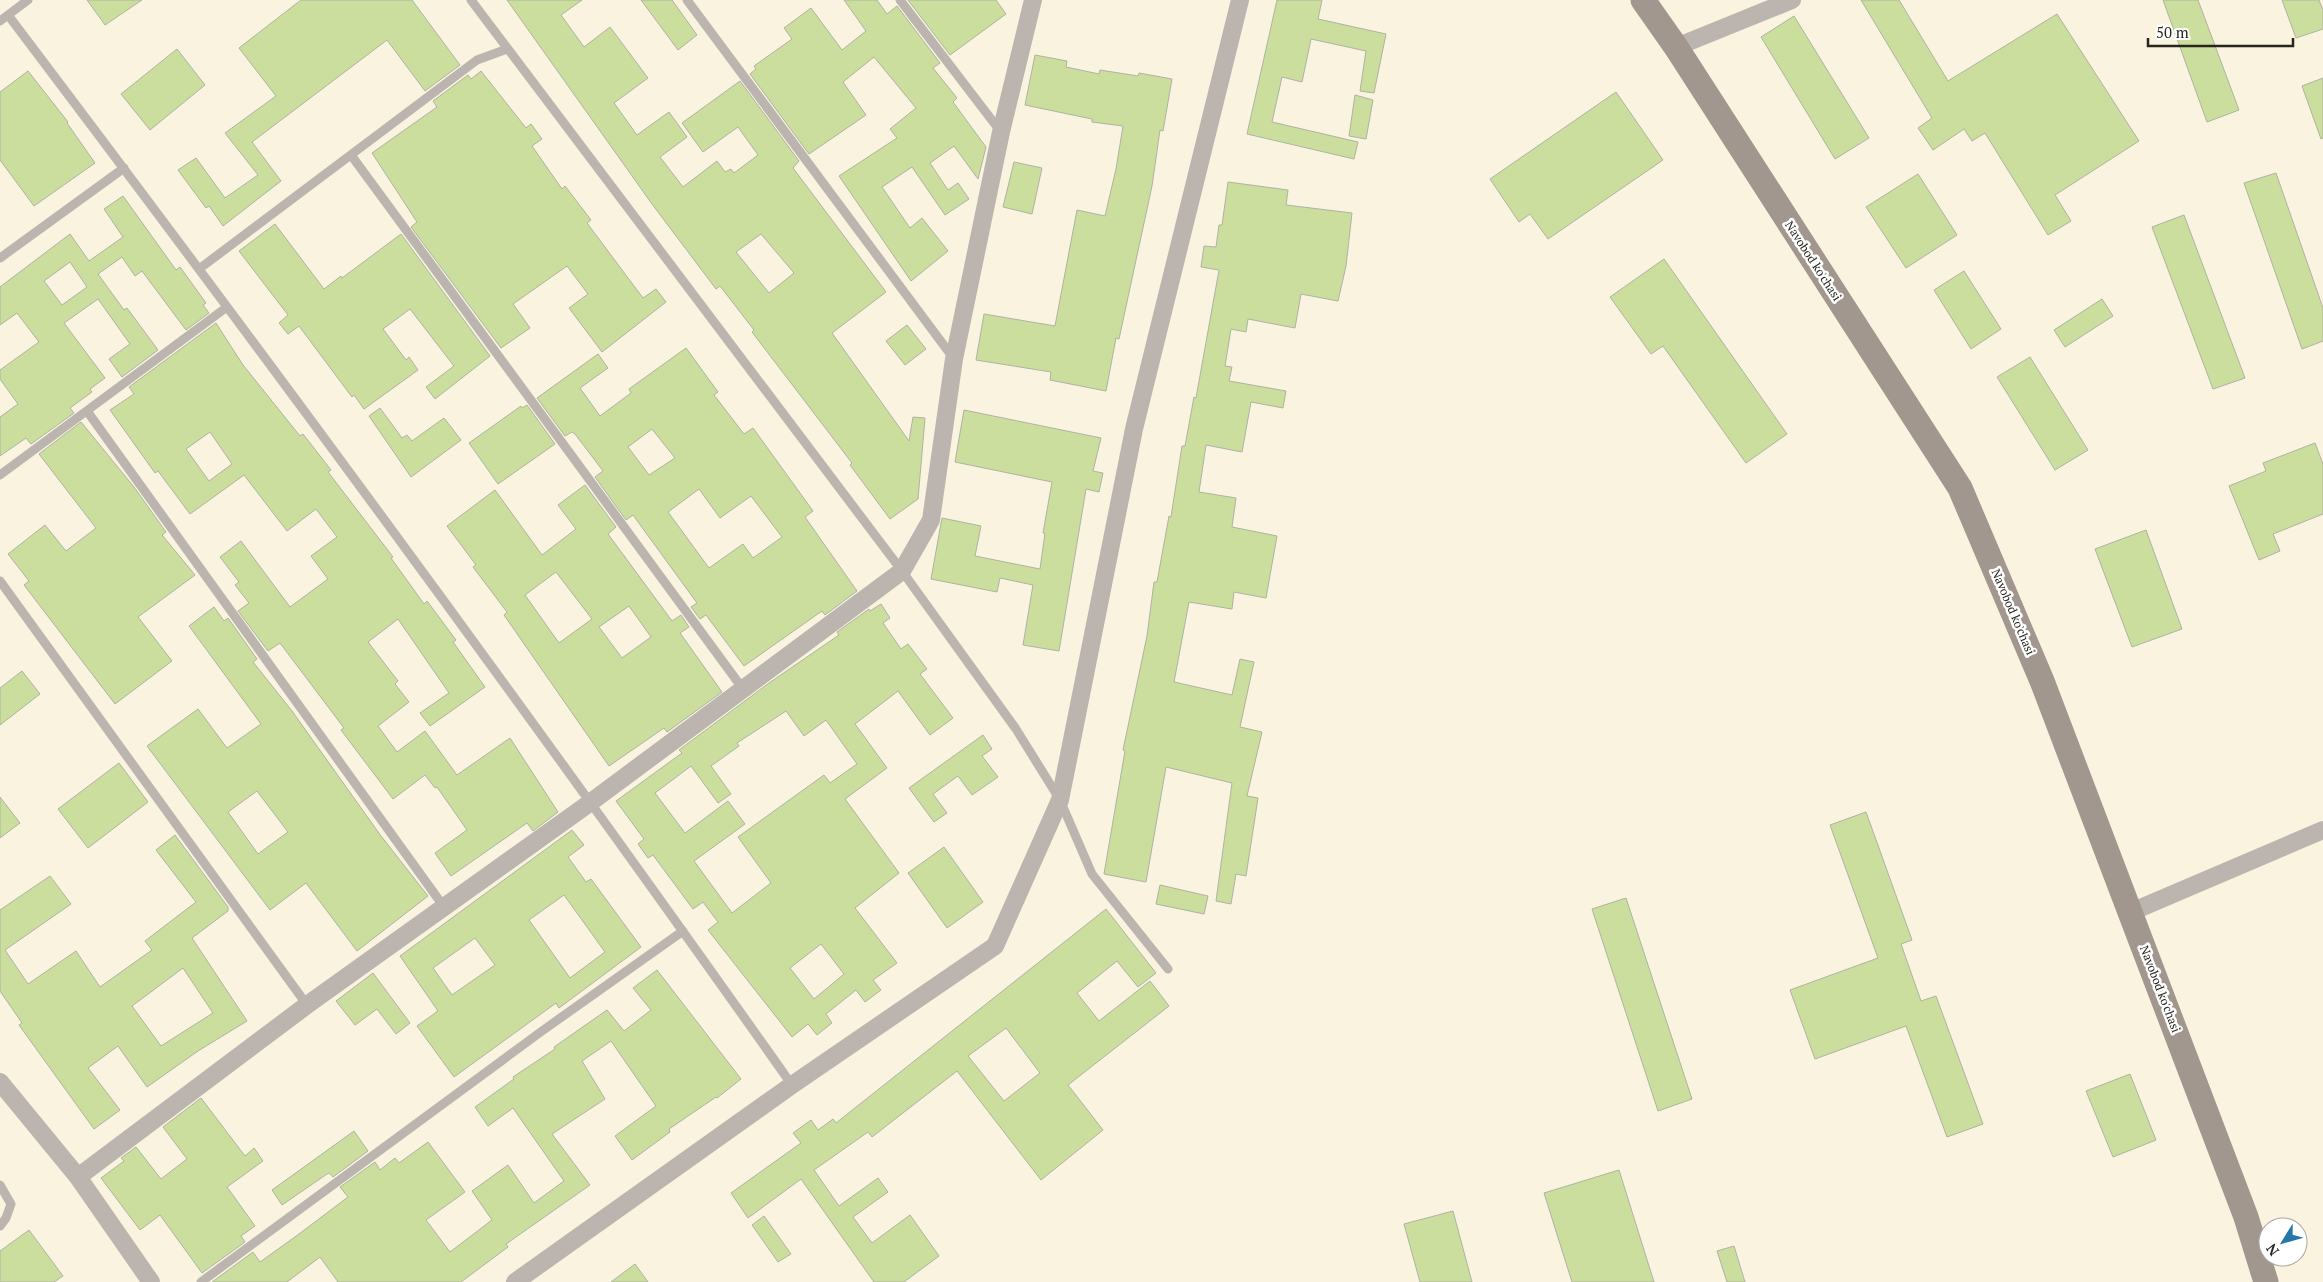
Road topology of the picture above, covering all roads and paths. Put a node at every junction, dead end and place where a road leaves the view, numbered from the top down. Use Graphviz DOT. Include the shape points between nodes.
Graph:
graph roads {
  1 [pos="28,0"];
  2 [pos="471,0"];
  3 [pos="687,0"];
  4 [pos="900,0"];
  5 [pos="1033,0"];
  6 [pos="1240,0"];
  7 [pos="1643,0"];
  8 [pos="1792,0"];
  9 [pos="8,15"];
  10 [pos="0,21"];
  11 [pos="1676,47"];
  12 [pos="506,49"];
  13 [pos="1001,132"];
  14 [pos="351,155"];
  15 [pos="124,168"];
  16 [pos="0,258"];
  17 [pos="199,269"];
  18 [pos="227,307"];
  19 [pos="954,359"];
  20 [pos="87,411"];
  21 [pos="0,475"];
  22 [pos="902,571"];
  23 [pos="0,581"];
  24 [pos="742,689"];
  25 [pos="1060,800"];
  26 [pos="591,802"];
  27 [pos="2323,830"];
  28 [pos="444,907"];
  29 [pos="2131,912"];
  30 [pos="683,931"];
  31 [pos="1168,969"];
  32 [pos="307,1005"];
  33 [pos="0,1082"];
  34 [pos="792,1085"];
  35 [pos="78,1177"];
  36 [pos="0,1184"];
  37 [pos="0,1226"];
  38 [pos="151,1282"];
  39 [pos="201,1282"];
  40 [pos="515,1282"];
  41 [pos="2266,1282"];
  1 -- 9 [label="lane"];
  2 -- 12 [label="lane"];
  3 -- 19 [label="lane"];
  4 -- 13 [label="lane"];
  5 -- 13 [label="street"];
  6 -- 25 [label="street" via="1134,429"];
  7 -- 11 [label="street, Navobod ko'chasi"];
  8 -- 11 [label="street"];
  9 -- 10 [label="lane"];
  9 -- 15 [label="lane"];
  11 -- 29 [label="street, Navobod ko'chasi" via="1960,488 2042,681"];
  12 -- 14 [label="lane" via="477,60"];
  12 -- 22 [label="lane"];
  13 -- 19 [label="street"];
  14 -- 17 [label="lane"];
  14 -- 24 [label="lane"];
  15 -- 16 [label="lane"];
  15 -- 17 [label="lane"];
  17 -- 18 [label="lane"];
  18 -- 20 [label="lane"];
  18 -- 26 [label="lane"];
  19 -- 22 [label="street" via="931,520"];
  20 -- 21 [label="lane"];
  20 -- 28 [label="lane"];
  22 -- 24 [label="street"];
  22 -- 25 [label="lane" via="1016,729"];
  23 -- 32 [label="lane"];
  24 -- 26 [label="street"];
  25 -- 31 [label="lane" via="1092,874"];
  25 -- 34 [label="street" via="995,946"];
  26 -- 28 [label="street"];
  26 -- 30 [label="lane"];
  27 -- 29 [label="street"];
  28 -- 32 [label="street"];
  29 -- 41 [label="street, Navobod ko'chasi" via="2246,1217"];
  30 -- 34 [label="lane"];
  30 -- 39 [label="lane"];
  32 -- 35 [label="street"];
  33 -- 35 [label="street"];
  34 -- 40 [label="street"];
  35 -- 38 [label="street"];
  36 -- 37 [label="lane" via="11,1204"];
}
